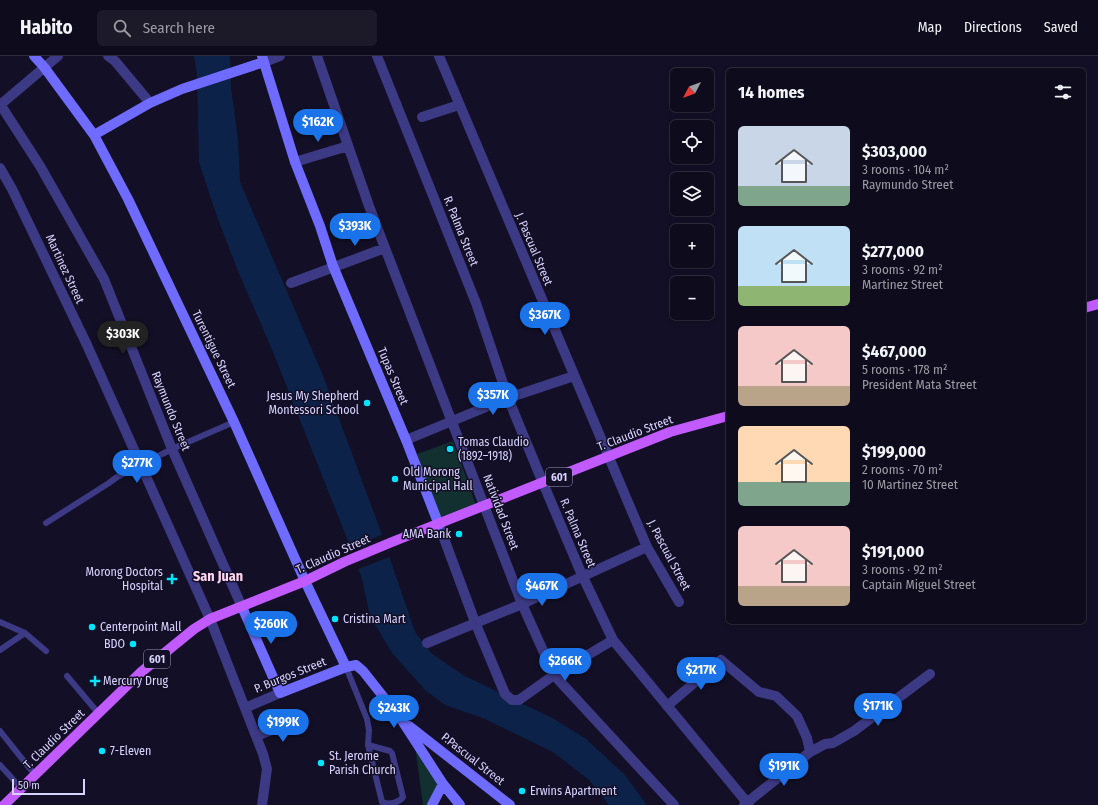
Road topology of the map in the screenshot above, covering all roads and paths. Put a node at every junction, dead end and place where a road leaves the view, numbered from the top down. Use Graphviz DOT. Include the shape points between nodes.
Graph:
graph roads {
  1 [pos="34,56"];
  2 [pos="58,56"];
  3 [pos="108,56"];
  4 [pos="280,56"];
  5 [pos="317,56"];
  6 [pos="377,56"];
  7 [pos="439,56"];
  8 [pos="263,59"];
  9 [pos="44,67"];
  10 [pos="150,103"];
  11 [pos="0,105"];
  12 [pos="459,105"];
  13 [pos="422,117"];
  14 [pos="94,136"];
  15 [pos="348,146"];
  16 [pos="295,162"];
  17 [pos="0,168"];
  18 [pos="384,248"];
  19 [pos="333,266"];
  20 [pos="291,283"];
  21 [pos="1098,304"];
  22 [pos="1086,307"];
  23 [pos="574,376"];
  24 [pos="508,398"];
  25 [pos="726,417"];
  26 [pos="234,422"];
  27 [pos="453,422"];
  28 [pos="406,440"];
  29 [pos="172,449"];
  30 [pos="609,456"];
  31 [pos="140,465"];
  32 [pos="542,483"];
  33 [pos="484,506"];
  34 [pos="46,522"];
  35 [pos="439,525"];
  36 [pos="647,547"];
  37 [pos="582,576"];
  38 [pos="305,581"];
  39 [pos="679,602"];
  40 [pos="522,604"];
  41 [pos="242,607"];
  42 [pos="210,619"];
  43 [pos="0,622"];
  44 [pos="475,622"];
  45 [pos="25,633"];
  46 [pos="613,640"];
  47 [pos="427,643"];
  48 [pos="0,650"];
  49 [pos="46,651"];
  50 [pos="346,667"];
  51 [pos="930,674"];
  52 [pos="554,675"];
  53 [pos="67,676"];
  54 [pos="280,693"];
  55 [pos="667,706"];
  56 [pos="244,708"];
  57 [pos="99,714"];
  58 [pos="401,719"];
  59 [pos="303,724"];
  60 [pos="0,731"];
  61 [pos="256,736"];
  62 [pos="368,745"];
  63 [pos="810,752"];
  64 [pos="0,765"];
  65 [pos="35,775"];
  66 [pos="443,784"];
  67 [pos="21,788"];
  68 [pos="746,804"];
  69 [pos="4,805"];
  70 [pos="262,805"];
  71 [pos="432,805"];
  72 [pos="460,805"];
  73 [pos="510,805"];
  74 [pos="674,805"];
  1 -- 9 [label="street, Turentigue Street"];
  2 -- 9 [label="street"];
  3 -- 10 [label="street"];
  4 -- 8 [label="street"];
  5 -- 15 [label="street, Natividad Street"];
  6 -- 24 [label="street, R. Palma Street" via="476,303"];
  7 -- 12 [label="street, J. Pascual Street"];
  8 -- 10 [label="street" via="242,70 182,88"];
  8 -- 16 [label="street, Tupas Street"];
  9 -- 11 [label="street"];
  9 -- 14 [label="street, Turentigue Street"];
  10 -- 14 [label="street"];
  11 -- 29 [label="street, Raymundo Street" via="40,166 104,279"];
  12 -- 13 [label="street"];
  12 -- 23 [label="street, J. Pascual Street"];
  14 -- 26 [label="street, Turentigue Street" via="128,199"];
  15 -- 16 [label="street"];
  15 -- 18 [label="street, Natividad Street"];
  16 -- 19 [label="street, Tupas Street"];
  17 -- 31 [label="street, Martinez Street" via="50,267"];
  18 -- 19 [label="street"];
  18 -- 27 [label="street, Natividad Street"];
  19 -- 20 [label="street"];
  19 -- 28 [label="street, Tupas Street"];
  21 -- 22 [label="main road"];
  23 -- 24 [label="street"];
  23 -- 30 [label="street, J. Pascual Street"];
  24 -- 27 [label="street"];
  24 -- 32 [label="street, R. Palma Street"];
  25 -- 30 [label="main road, T. Claudio Street / 601" via="670,432"];
  26 -- 29 [label="lane"];
  26 -- 38 [label="street, Turentigue Street"];
  27 -- 28 [label="street"];
  27 -- 33 [label="street, Natividad Street"];
  28 -- 35 [label="street, Tupas Street"];
  29 -- 31 [label="lane"];
  29 -- 41 [label="street, Raymundo Street"];
  30 -- 32 [label="main road, T. Claudio Street / 601"];
  30 -- 36 [label="street, J. Pascual Street"];
  31 -- 34 [label="lane"];
  31 -- 42 [label="street, Martinez Street"];
  32 -- 33 [label="main road, T. Claudio Street / 601"];
  32 -- 37 [label="street, R. Palma Street"];
  33 -- 35 [label="main road, T. Claudio Street / 601"];
  33 -- 40 [label="street, Natividad Street"];
  35 -- 38 [label="main road, T. Claudio Street / 601" via="344,562"];
  35 -- 44 [label="street, Tupas Street"];
  36 -- 37 [label="street"];
  36 -- 39 [label="street, J. Pascual Street"];
  37 -- 40 [label="street"];
  37 -- 46 [label="street, R. Palma Street"];
  38 -- 41 [label="main road, T. Claudio Street / 601"];
  38 -- 50 [label="street, Turentigue Street"];
  40 -- 44 [label="street"];
  40 -- 52 [label="street, Natividad Street"];
  41 -- 42 [label="main road, T. Claudio Street / 601"];
  41 -- 54 [label="street, Raymundo Street"];
  42 -- 56 [label="street, Martinez Street"];
  42 -- 57 [label="main road, T. Claudio Street / 601" via="140,673"];
  43 -- 45 [label="lane"];
  44 -- 47 [label="street"];
  44 -- 52 [label="street, Tupas Street" via="504,694 512,700 519,700"];
  45 -- 48 [label="lane"];
  45 -- 49 [label="lane"];
  46 -- 52 [label="street"];
  46 -- 55 [label="street, R. Palma Street"];
  50 -- 54 [label="street, P. Burgos Street"];
  50 -- 58 [label="street" via="356,666 363,671"];
  50 -- 62 [label="lane" via="367,719"];
  51 -- 63 [label="street" via="854,731"];
  52 -- 74 [label="street, Natividad Street"];
  53 -- 57 [label="lane"];
  54 -- 56 [label="street, P. Burgos Street"];
  55 -- 63 [label="street" via="721,660 759,692 776,696 797,716"];
  55 -- 68 [label="street, R. Palma Street"];
  56 -- 61 [label="street, Martinez Street"];
  57 -- 65 [label="main road, T. Claudio Street / 601"];
  58 -- 66 [label="street"];
  58 -- 73 [label="street, P.Pascual Street"];
  59 -- 61 [label="street" via="281,732 279,727"];
  60 -- 65 [label="lane"];
  61 -- 70 [label="street, Martinez Street" via="267,770"];
  62 -- 62 [label="lane" via="392,753 403,797 400,800 386,804 382,802"];
  63 -- 68 [label="street"];
  64 -- 67 [label="lane"];
  65 -- 67 [label="main road, T. Claudio Street / 601"];
  66 -- 71 [label="street"];
  66 -- 72 [label="street"];
  67 -- 69 [label="main road, T. Claudio Street / 601"];
}
